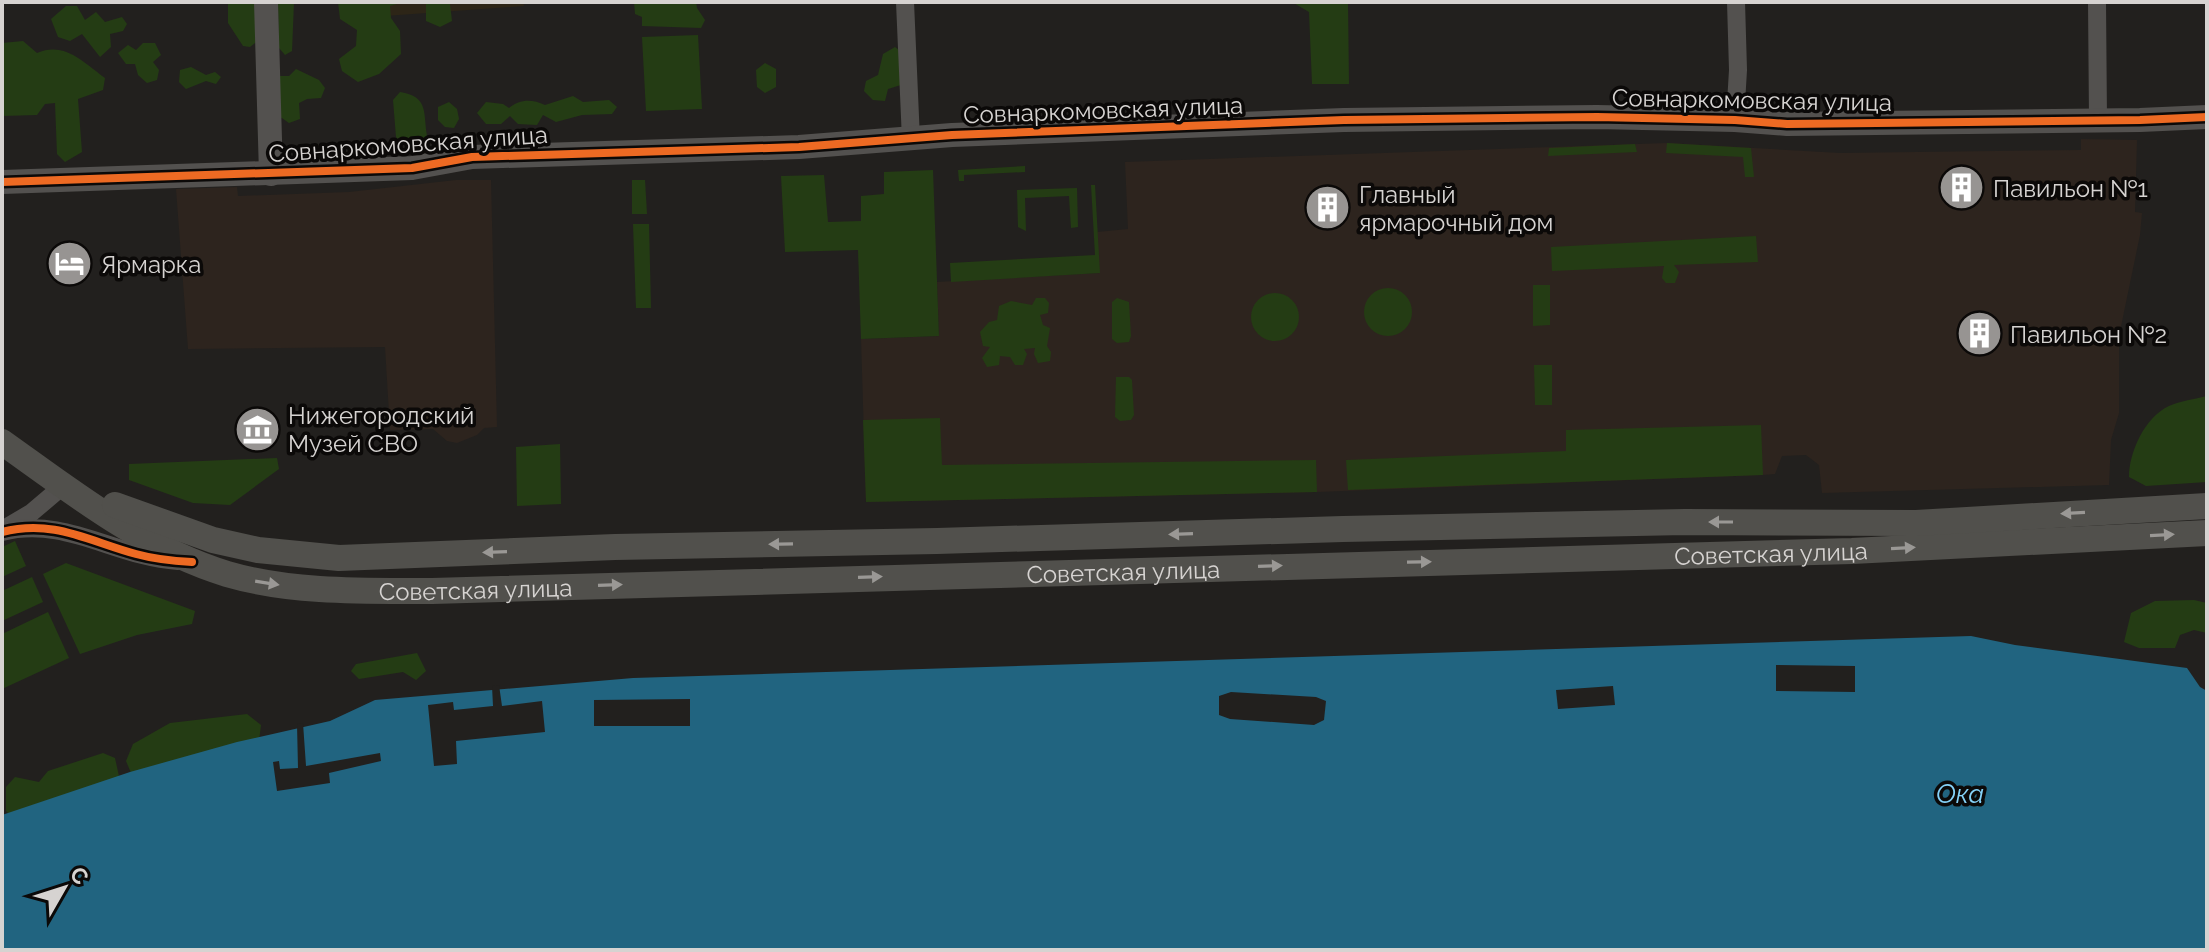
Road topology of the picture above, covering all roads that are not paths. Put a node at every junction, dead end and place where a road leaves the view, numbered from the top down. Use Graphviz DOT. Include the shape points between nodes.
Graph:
graph roads {
  1 [pos="266,2"];
  2 [pos="905,2"];
  3 [pos="1736,2"];
  4 [pos="2097,2"];
  5 [pos="2207,117"];
  6 [pos="1735,120"];
  7 [pos="2098,120"];
  8 [pos="911,140"];
  9 [pos="271,174"];
  10 [pos="2,182"];
  11 [pos="2,442"];
  12 [pos="64,485"];
  13 [pos="2207,506"];
  14 [pos="2,531"];
  15 [pos="2207,533"];
  16 [pos="192,562"];
  1 -- 9 [label="street"];
  2 -- 8 [label="street"];
  3 -- 6 [label="street"];
  4 -- 7 [label="street"];
  5 -- 7 [label="street, Совнаркомовская улица"];
  6 -- 7 [label="street, Совнаркомовская улица"];
  6 -- 8 [label="street, Совнаркомовская улица" via="1344,120"];
  8 -- 9 [label="street, Совнаркомовская улица" via="472,157 412,168"];
  9 -- 10 [label="street, Совнаркомовская улица"];
  11 -- 12 [label="main road, Советская улица"];
  13 -- 12 [label="main road, Советская улица, one-way" via="1916,523 1358,529 339,558 213,540"];
  12 -- 14 [label="street"];
  12 -- 16 [label="main road, Советская улица"];
  14 -- 16 [label="street" via="53,528 137,555"];
  16 -- 15 [label="main road, Советская улица, one-way" via="298,587 432,591 1852,551"];
}
